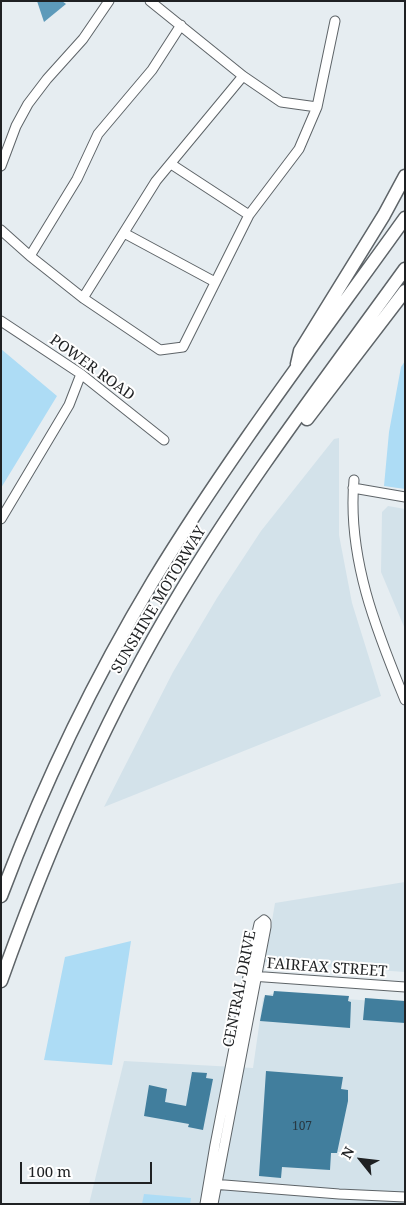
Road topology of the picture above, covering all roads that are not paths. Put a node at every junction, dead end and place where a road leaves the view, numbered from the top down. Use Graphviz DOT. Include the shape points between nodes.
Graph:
graph roads {
  1 [pos="109,1"];
  2 [pos="150,1"];
  3 [pos="335,21"];
  4 [pos="181,25"];
  5 [pos="243,76"];
  6 [pos="317,107"];
  7 [pos="171,164"];
  8 [pos="1,166"];
  9 [pos="405,176"];
  10 [pos="249,216"];
  11 [pos="405,218"];
  12 [pos="1,230"];
  13 [pos="124,232"];
  14 [pos="30,256"];
  15 [pos="405,268"];
  16 [pos="215,282"];
  17 [pos="405,291"];
  18 [pos="83,298"];
  19 [pos="1,321"];
  20 [pos="296,372"];
  21 [pos="81,374"];
  22 [pos="164,440"];
  23 [pos="264,465"];
  24 [pos="405,497"];
  25 [pos="1,519"];
  26 [pos="405,700"];
  27 [pos="1,896"];
  28 [pos="252,976"];
  29 [pos="1,981"];
  30 [pos="405,987"];
  31 [pos="213,1184"];
  32 [pos="405,1197"];
  33 [pos="205,1204"];
  34 [pos="212,1204"];
  1 -- 8 [label="street" via="83,40 28,104"];
  2 -- 4 [label="street"];
  3 -- 6 [label="street"];
  4 -- 5 [label="street"];
  4 -- 14 [label="street" via="152,70 98,134 77,179"];
  5 -- 6 [label="street" via="281,102"];
  5 -- 7 [label="street"];
  6 -- 10 [label="street" via="299,149"];
  7 -- 10 [label="street"];
  7 -- 13 [label="street" via="156,181"];
  9 -- 20 [label="highway" via="300,351"];
  10 -- 16 [label="street"];
  11 -- 20 [label="highway, SUNSHINE MOTORWAY"];
  12 -- 14 [label="street"];
  13 -- 16 [label="street"];
  13 -- 18 [label="street"];
  14 -- 18 [label="street"];
  15 -- 23 [label="highway, SUNSHINE MOTORWAY"];
  16 -- 18 [label="street" via="183,347 160,350"];
  17 -- 23 [label="highway" via="276,460"];
  19 -- 21 [label="street, POWER ROAD"];
  20 -- 27 [label="highway, SUNSHINE MOTORWAY" via="189,523 120,638 44,791"];
  21 -- 22 [label="street, POWER ROAD"];
  21 -- 25 [label="street" via="69,405"];
  23 -- 29 [label="highway, SUNSHINE MOTORWAY" via="190,577 126,689 41,874"];
  24 -- 26 [label="street" via="354,484 354,534 361,574"];
  28 -- 28 [label="street, CENTRAL DRIVE" via="258,926 264,920 266,927"];
  28 -- 30 [label="street, FAIRFAX STREET"];
  28 -- 31 [label="street, CENTRAL DRIVE" via="216,1136"];
  31 -- 32 [label="street"];
  31 -- 33 [label="street, CENTRAL DRIVE"];
  31 -- 34 [label="street, CENTRAL DRIVE"];
}
